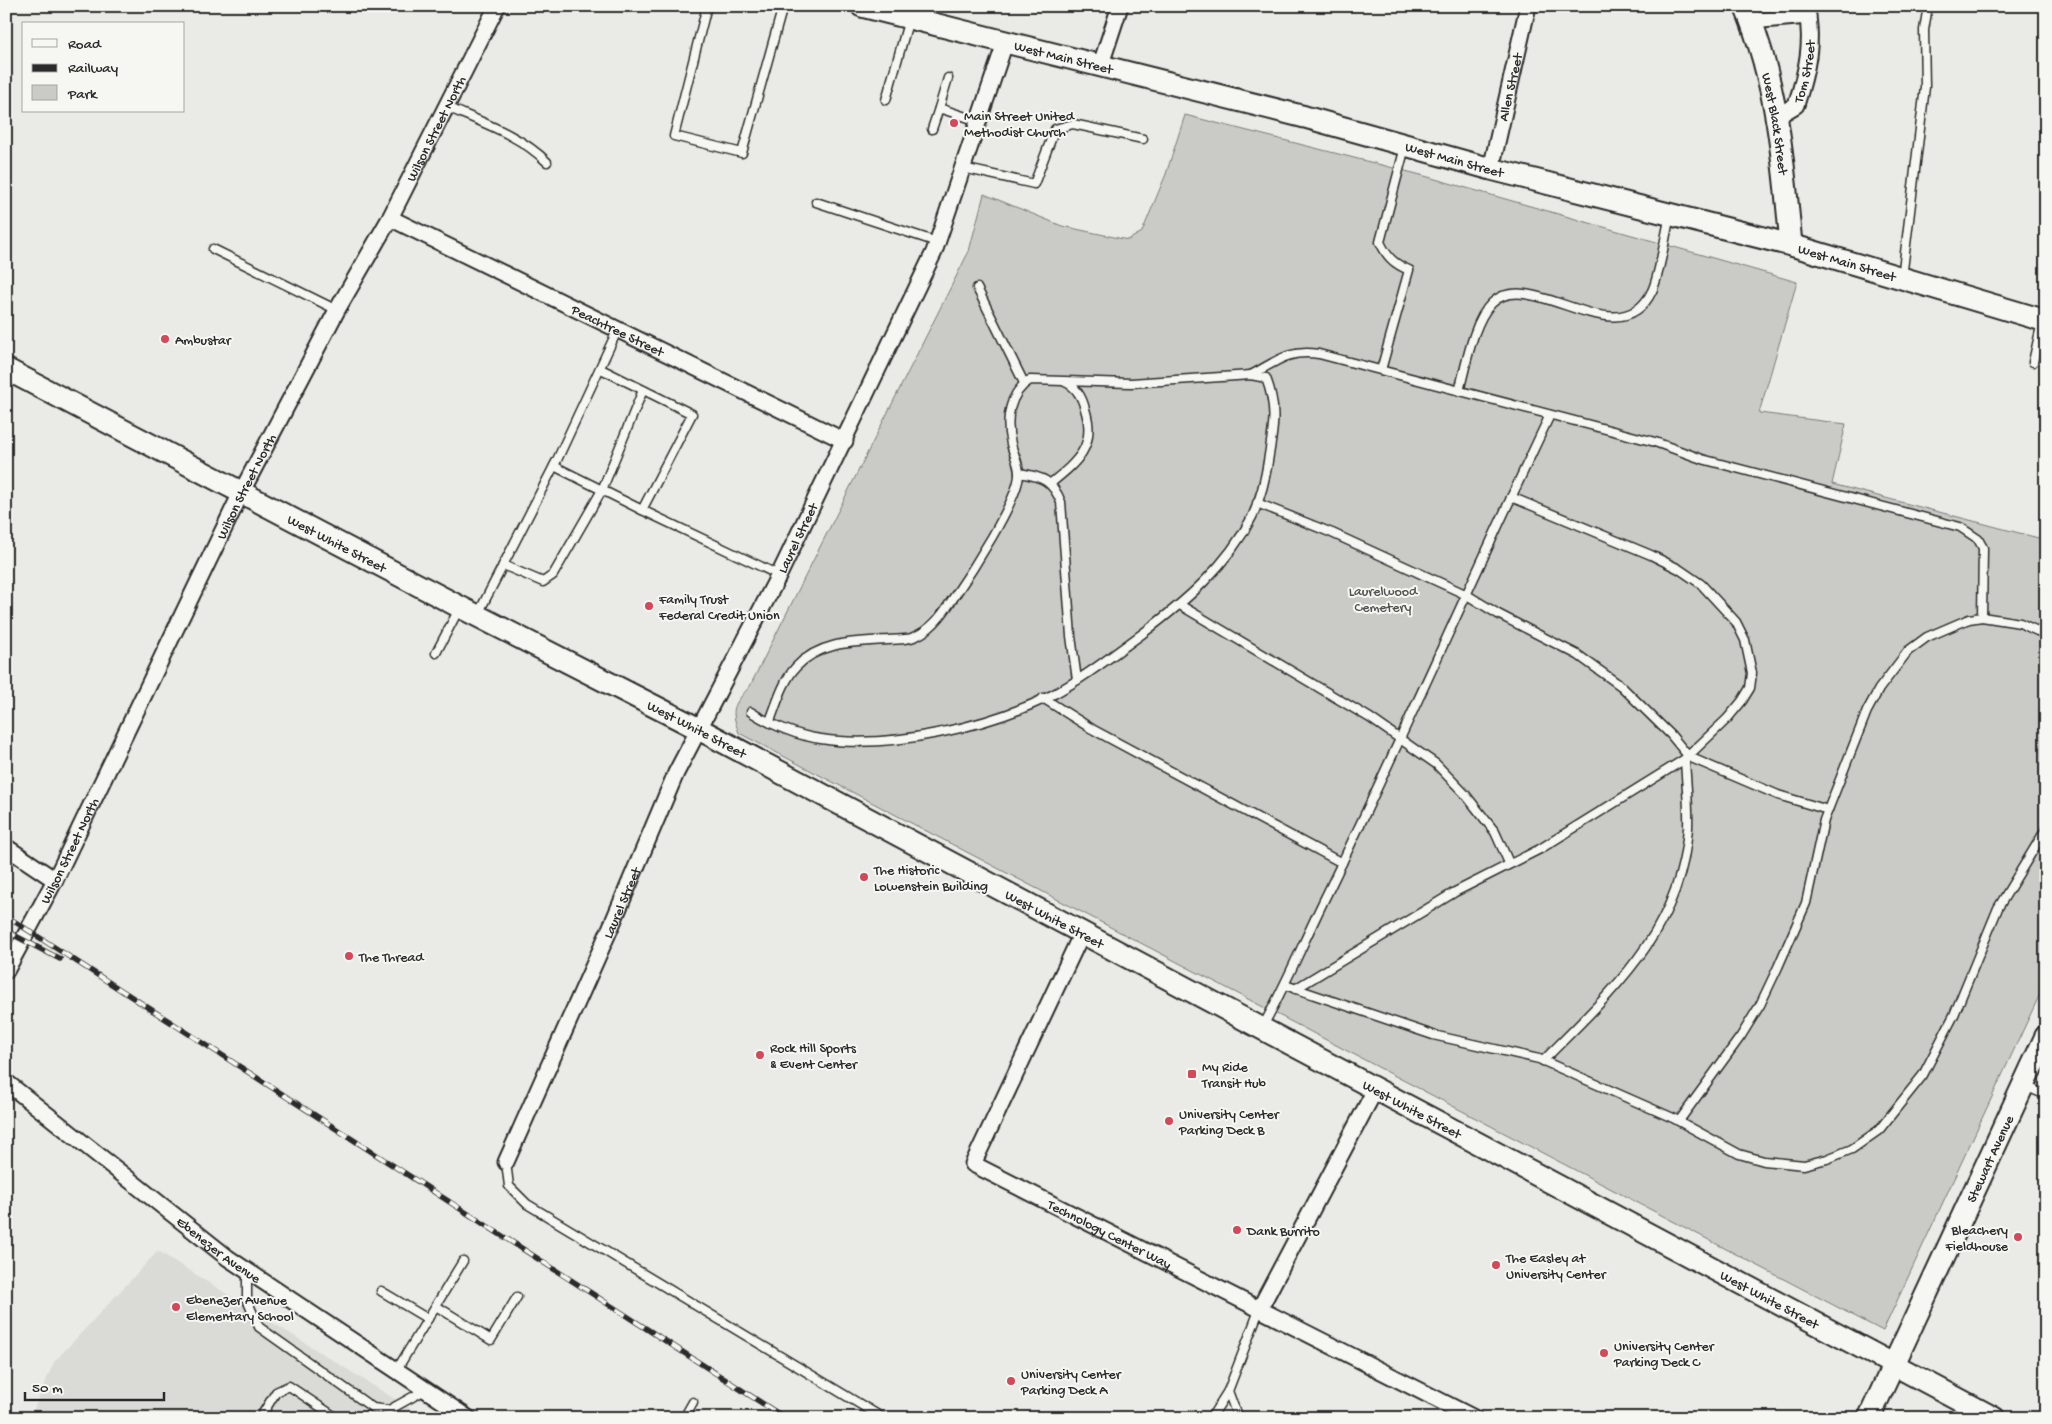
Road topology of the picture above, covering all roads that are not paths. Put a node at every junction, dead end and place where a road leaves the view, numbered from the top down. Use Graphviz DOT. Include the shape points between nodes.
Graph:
graph roads {
  1 [pos="497,6"];
  2 [pos="707,6"];
  3 [pos="782,6"];
  4 [pos="862,6"];
  5 [pos="1120,6"];
  6 [pos="1528,6"];
  7 [pos="1928,6"];
  8 [pos="1807,11"];
  9 [pos="1748,14"];
  10 [pos="909,19"];
  11 [pos="1005,43"];
  12 [pos="1100,67"];
  13 [pos="948,78"];
  14 [pos="886,100"];
  15 [pos="447,107"];
  16 [pos="938,108"];
  17 [pos="1776,117"];
  18 [pos="978,122"];
  19 [pos="932,129"];
  20 [pos="1143,139"];
  21 [pos="1406,145"];
  22 [pos="547,162"];
  23 [pos="962,168"];
  24 [pos="1491,169"];
  25 [pos="816,202"];
  26 [pos="1670,214"];
  27 [pos="390,218"];
  28 [pos="937,242"];
  29 [pos="1791,245"];
  30 [pos="213,249"];
  31 [pos="1902,278"];
  32 [pos="977,288"];
  33 [pos="337,310"];
  34 [pos="2044,321"];
  35 [pos="617,331"];
  36 [pos="2033,362"];
  37 [pos="6,369"];
  38 [pos="601,369"];
  39 [pos="1381,370"];
  40 [pos="1251,374"];
  41 [pos="1064,381"];
  42 [pos="1024,383"];
  43 [pos="643,390"];
  44 [pos="1459,392"];
  45 [pos="1550,415"];
  46 [pos="845,441"];
  47 [pos="554,466"];
  48 [pos="1020,473"];
  49 [pos="1051,483"];
  50 [pos="602,490"];
  51 [pos="241,493"];
  52 [pos="1511,497"];
  53 [pos="1257,503"];
  54 [pos="642,510"];
  55 [pos="503,565"];
  56 [pos="779,575"];
  57 [pos="1467,595"];
  58 [pos="1180,605"];
  59 [pos="468,612"];
  60 [pos="1982,617"];
  61 [pos="2046,635"];
  62 [pos="436,653"];
  63 [pos="1077,680"];
  64 [pos="1043,698"];
  65 [pos="751,712"];
  66 [pos="770,722"];
  67 [pos="699,729"];
  68 [pos="1401,738"];
  69 [pos="1687,758"];
  70 [pos="1828,810"];
  71 [pos="2046,829"];
  72 [pos="6,847"];
  73 [pos="1342,863"];
  74 [pos="1510,863"];
  75 [pos="55,880"];
  76 [pos="1082,933"];
  77 [pos="6,970"];
  78 [pos="1285,985"];
  79 [pos="1295,988"];
  80 [pos="1261,1030"];
  81 [pos="2046,1036"];
  82 [pos="1543,1061"];
  83 [pos="6,1082"];
  84 [pos="2023,1085"];
  85 [pos="1375,1090"];
  86 [pos="2046,1095"];
  87 [pos="1679,1121"];
  88 [pos="506,1162"];
  89 [pos="463,1261"];
  90 [pos="246,1270"];
  91 [pos="381,1291"];
  92 [pos="517,1297"];
  93 [pos="436,1306"];
  94 [pos="1260,1308"];
  95 [pos="428,1319"];
  96 [pos="1894,1365"];
  97 [pos="396,1370"];
  98 [pos="425,1390"];
  99 [pos="1228,1391"];
  100 [pos="693,1402"];
  101 [pos="1212,1417"];
  102 [pos="260,1418"];
  103 [pos="337,1418"];
  104 [pos="468,1418"];
  105 [pos="684,1418"];
  106 [pos="883,1418"];
  107 [pos="1238,1418"];
  108 [pos="1474,1418"];
  109 [pos="1869,1418"];
  110 [pos="1994,1418"];
  1 -- 15 [label="street, Wilson Street North"];
  2 -- 3 [label="lane" via="674,136 742,153"];
  4 -- 10 [label="street, West Main Street"];
  5 -- 12 [label="street"];
  6 -- 24 [label="street, Allen Street"];
  7 -- 31 [label="lane" via="1924,30 1924,87"];
  8 -- 9 [label="street, Tom Street"];
  8 -- 17 [label="street, Tom Street" via="1811,36 1801,90 1796,104"];
  9 -- 17 [label="street, West Black Street" via="1770,84"];
  10 -- 11 [label="street, West Main Street"];
  10 -- 14 [label="lane"];
  11 -- 12 [label="street, West Main Street"];
  11 -- 18 [label="street, Laurel Street"];
  12 -- 21 [label="street, West Main Street"];
  13 -- 16 [label="lane"];
  15 -- 22 [label="lane" via="507,133"];
  15 -- 27 [label="street, Wilson Street North"];
  16 -- 18 [label="lane"];
  16 -- 19 [label="lane"];
  17 -- 29 [label="street, West Black Street"];
  18 -- 23 [label="street, Laurel Street"];
  20 -- 23 [label="lane" via="1073,124 1055,129 1034,184"];
  21 -- 24 [label="street, West Main Street"];
  21 -- 39 [label="lane" via="1380,242 1386,256 1409,270"];
  23 -- 28 [label="street, Laurel Street"];
  24 -- 26 [label="street, West Main Street"];
  25 -- 28 [label="lane"];
  26 -- 29 [label="street, West Main Street"];
  26 -- 44 [label="lane" via="1652,291 1640,307 1621,316 1602,316 1529,293 1508,294 1493,302 1481,318"];
  27 -- 33 [label="street, Wilson Street North"];
  27 -- 35 [label="street, Peachtree Street"];
  28 -- 46 [label="street, Laurel Street"];
  29 -- 31 [label="street, West Main Street"];
  30 -- 33 [label="lane"];
  31 -- 34 [label="street, West Main Street"];
  32 -- 42 [label="lane"];
  33 -- 51 [label="street, Wilson Street North"];
  34 -- 36 [label="lane"];
  35 -- 38 [label="lane"];
  35 -- 46 [label="street, Peachtree Street"];
  37 -- 51 [label="street, West White Street"];
  38 -- 43 [label="lane"];
  38 -- 47 [label="lane"];
  39 -- 40 [label="lane" via="1304,352 1282,357"];
  39 -- 44 [label="lane"];
  40 -- 41 [label="lane" via="1131,383"];
  40 -- 53 [label="lane" via="1266,378 1275,418 1265,480"];
  41 -- 42 [label="lane" via="1030,380"];
  41 -- 49 [label="lane" via="1072,385 1081,397 1090,433 1077,461"];
  42 -- 48 [label="lane" via="1012,400 1009,414 1011,445"];
  43 -- 50 [label="lane"];
  43 -- 54 [label="lane" via="692,414"];
  44 -- 45 [label="lane"];
  45 -- 52 [label="lane"];
  45 -- 60 [label="lane" via="1960,527 1978,539 1982,548"];
  46 -- 56 [label="street, Laurel Street"];
  47 -- 50 [label="lane"];
  47 -- 55 [label="lane"];
  48 -- 49 [label="lane"];
  48 -- 66 [label="lane" via="1016,489 994,531 961,587 933,625 911,638 844,644 811,654 787,680"];
  49 -- 63 [label="lane" via="1063,513"];
  50 -- 54 [label="lane"];
  50 -- 55 [label="lane" via="553,575 543,582"];
  51 -- 59 [label="street, West White Street"];
  51 -- 75 [label="street, Wilson Street North"];
  52 -- 57 [label="lane"];
  52 -- 69 [label="lane" via="1678,569 1701,584 1736,622 1750,657 1750,688 1727,719"];
  53 -- 57 [label="lane" via="1316,526"];
  53 -- 58 [label="lane" via="1234,546 1213,573"];
  54 -- 56 [label="lane"];
  55 -- 59 [label="lane"];
  56 -- 67 [label="street, Laurel Street"];
  57 -- 68 [label="lane"];
  57 -- 69 [label="lane" via="1599,669 1647,710"];
  58 -- 63 [label="lane"];
  58 -- 68 [label="lane"];
  59 -- 62 [label="lane"];
  59 -- 67 [label="street, West White Street"];
  60 -- 61 [label="lane" via="2020,623"];
  60 -- 70 [label="lane" via="1969,619 1927,637 1908,651 1895,667 1867,712"];
  63 -- 64 [label="lane"];
  64 -- 66 [label="lane" via="972,725 881,740 819,739"];
  64 -- 73 [label="lane" via="1092,729"];
  65 -- 66 [label="lane"];
  67 -- 76 [label="street, West White Street"];
  67 -- 88 [label="street, Laurel Street" via="676,773"];
  68 -- 73 [label="lane"];
  68 -- 74 [label="lane" via="1436,764 1465,794 1495,832"];
  69 -- 70 [label="lane" via="1778,795"];
  69 -- 74 [label="lane" via="1540,849"];
  69 -- 82 [label="lane" via="1685,853 1661,925 1628,974"];
  70 -- 87 [label="lane" via="1806,903 1760,1005"];
  71 -- 87 [label="lane" via="1998,908 1954,1015 1923,1075 1878,1130 1852,1149 1804,1165 1764,1161 1739,1154"];
  72 -- 75 [label="street"];
  73 -- 78 [label="lane"];
  74 -- 79 [label="lane" via="1455,892"];
  75 -- 77 [label="street, Wilson Street North"];
  76 -- 80 [label="street, West White Street"];
  76 -- 94 [label="street, Technology Center Way" via="973,1164"];
  78 -- 79 [label="lane"];
  78 -- 80 [label="lane"];
  79 -- 82 [label="lane" via="1433,1035"];
  80 -- 85 [label="street, West White Street"];
  81 -- 84 [label="street, Stewart Avenue"];
  82 -- 87 [label="lane"];
  83 -- 90 [label="street, Ebenezer Avenue"];
  84 -- 86 [label="lane"];
  84 -- 96 [label="street, Stewart Avenue"];
  85 -- 94 [label="street"];
  85 -- 96 [label="street, West White Street"];
  88 -- 106 [label="lane" via="509,1186 527,1204"];
  89 -- 93 [label="lane"];
  90 -- 97 [label="street, Ebenezer Avenue"];
  90 -- 98 [label="lane" via="247,1300 259,1327 373,1408 389,1410"];
  91 -- 95 [label="lane"];
  92 -- 93 [label="lane" via="491,1340"];
  93 -- 95 [label="lane"];
  94 -- 99 [label="lane"];
  94 -- 108 [label="street, Technology Center Way"];
  95 -- 97 [label="lane"];
  96 -- 109 [label="street, Stewart Avenue"];
  96 -- 110 [label="street, West White Street"];
  97 -- 98 [label="street, Ebenezer Avenue"];
  98 -- 104 [label="street, Ebenezer Avenue"];
  99 -- 101 [label="lane"];
  99 -- 107 [label="lane"];
  100 -- 105 [label="lane"];
  102 -- 103 [label="lane" via="276,1392 290,1386"];
}
